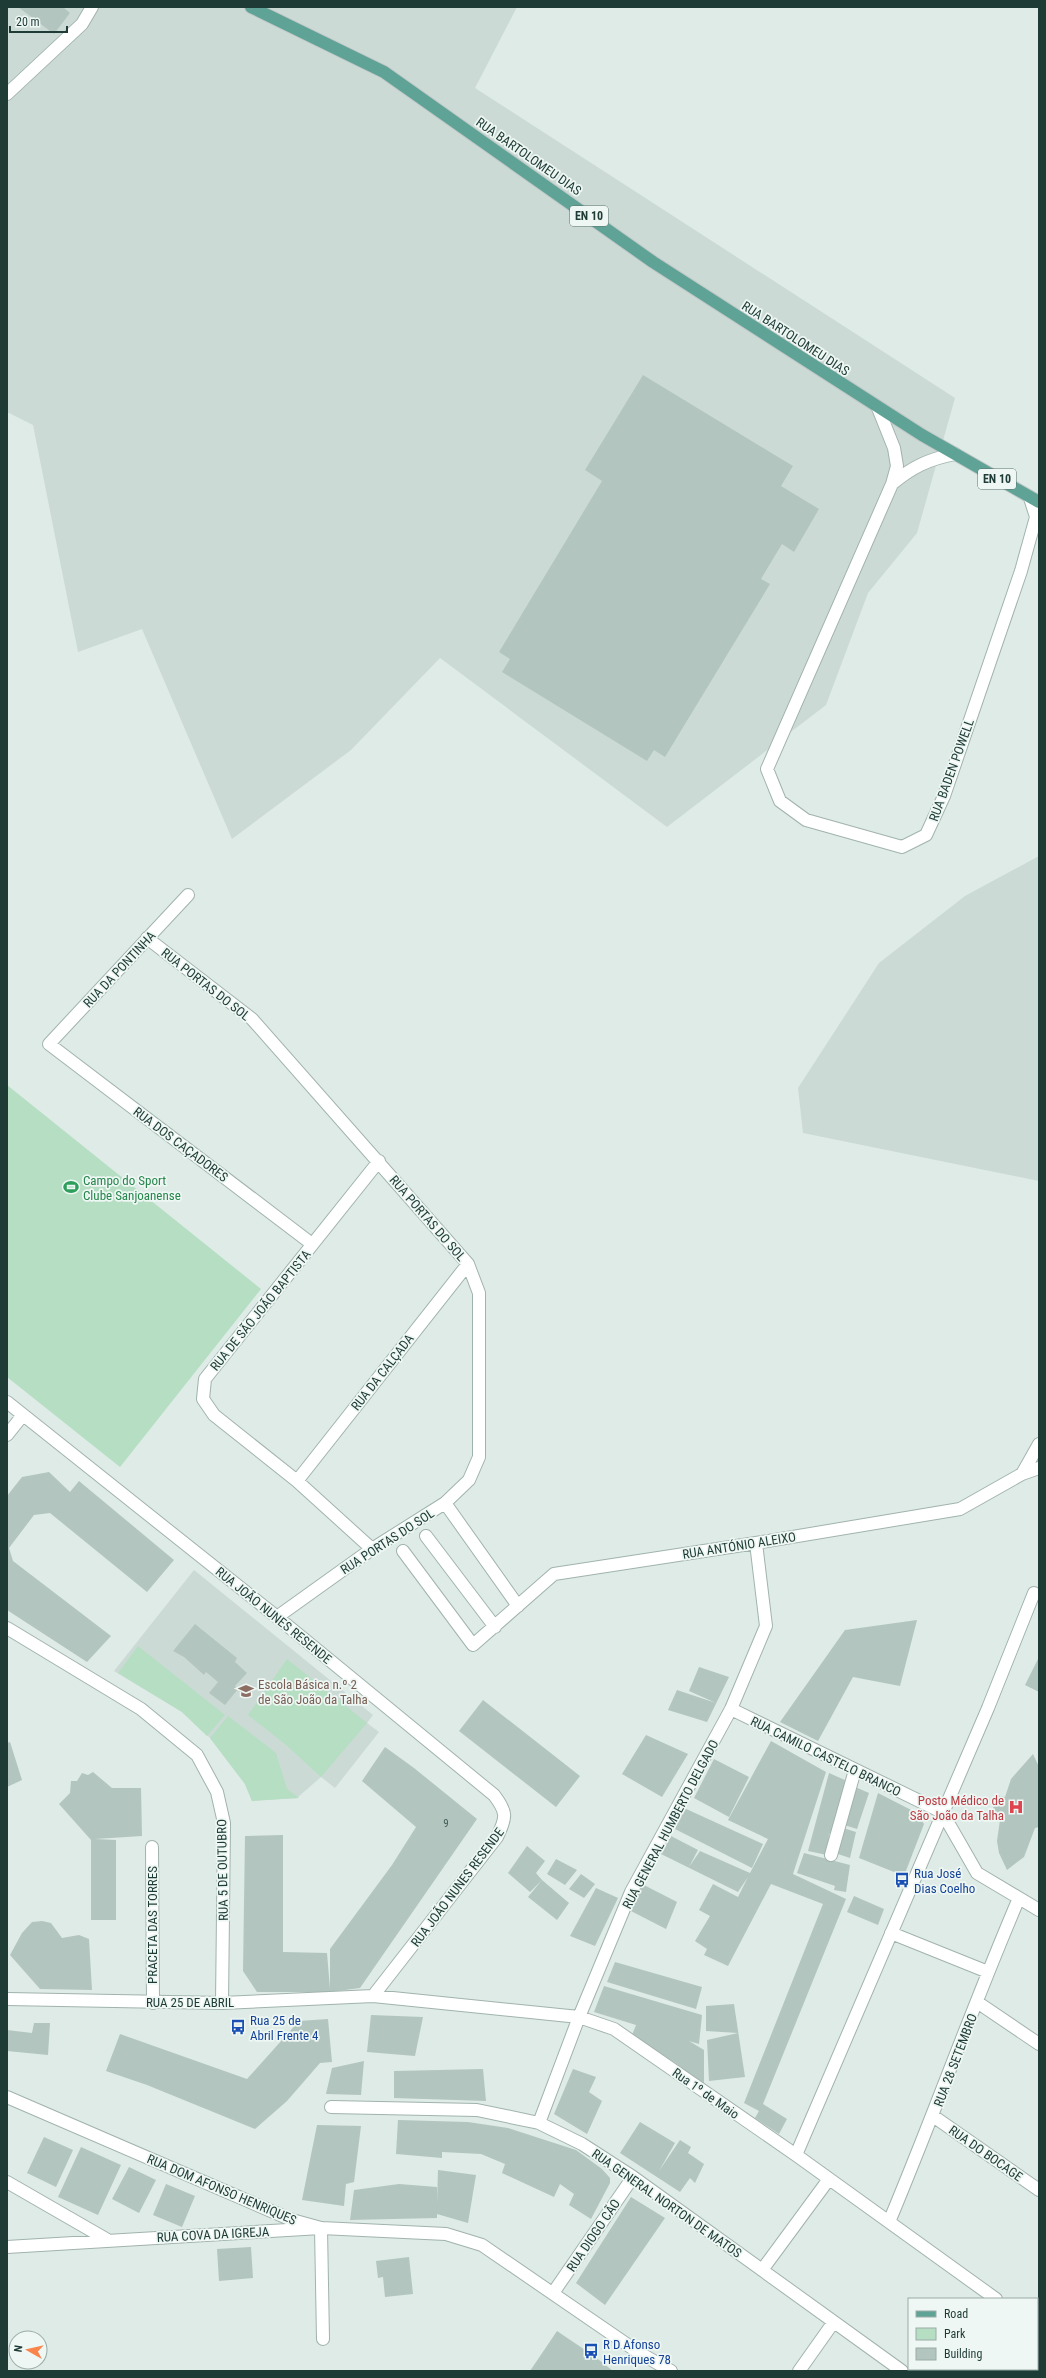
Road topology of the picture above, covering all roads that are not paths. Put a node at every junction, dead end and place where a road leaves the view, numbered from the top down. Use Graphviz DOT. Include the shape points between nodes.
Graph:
graph roads {
  1 [pos="92,7"];
  2 [pos="252,7"];
  3 [pos="7,94"];
  4 [pos="878,408"];
  5 [pos="955,454"];
  6 [pos="892,484"];
  7 [pos="1035,500"];
  8 [pos="188,895"];
  9 [pos="147,938"];
  10 [pos="49,1044"];
  11 [pos="380,1161"];
  12 [pos="312,1244"];
  13 [pos="468,1264"];
  14 [pos="7,1402"];
  15 [pos="23,1415"];
  16 [pos="7,1435"];
  17 [pos="1039,1444"];
  18 [pos="1039,1468"];
  19 [pos="1022,1474"];
  20 [pos="297,1481"];
  21 [pos="446,1503"];
  22 [pos="426,1536"];
  23 [pos="756,1543"];
  24 [pos="372,1549"];
  25 [pos="403,1551"];
  26 [pos="1034,1593"];
  27 [pos="518,1606"];
  28 [pos="277,1617"];
  29 [pos="495,1627"];
  30 [pos="7,1628"];
  31 [pos="732,1710"];
  32 [pos="856,1770"];
  33 [pos="942,1812"];
  34 [pos="152,1847"];
  35 [pos="831,1855"];
  36 [pos="1019,1898"];
  37 [pos="1039,1910"];
  38 [pos="890,1933"];
  39 [pos="988,1972"];
  40 [pos="373,1996"];
  41 [pos="7,1999"];
  42 [pos="977,2002"];
  43 [pos="153,2003"];
  44 [pos="222,2003"];
  45 [pos="579,2017"];
  46 [pos="1039,2044"];
  47 [pos="7,2097"];
  48 [pos="331,2107"];
  49 [pos="933,2116"];
  50 [pos="539,2123"];
  51 [pos="796,2155"];
  52 [pos="633,2177"];
  53 [pos="829,2179"];
  54 [pos="7,2182"];
  55 [pos="1039,2190"];
  56 [pos="889,2222"];
  57 [pos="321,2228"];
  58 [pos="106,2240"];
  59 [pos="7,2247"];
  60 [pos="762,2270"];
  61 [pos="553,2293"];
  62 [pos="995,2298"];
  63 [pos="833,2323"];
  64 [pos="323,2338"];
  65 [pos="671,2371"];
  66 [pos="799,2371"];
  67 [pos="902,2371"];
  1 -- 3 [label="street" via="82,24"];
  2 -- 4 [label="main road, RUA BARTOLOMEU DIAS / EN 10" via="384,72 653,262"];
  4 -- 5 [label="main road, RUA BARTOLOMEU DIAS / EN 10"];
  4 -- 6 [label="street, RUA BADEN POWELL" via="894,448 897,466"];
  5 -- 6 [label="street, RUA BADEN POWELL" via="911,468"];
  5 -- 7 [label="main road, EN 10"];
  6 -- 7 [label="street, RUA BADEN POWELL" via="767,769 780,801 806,820 902,847 926,835 944,796 1021,571 1036,517"];
  8 -- 9 [label="street, RUA DA PONTINHA"];
  9 -- 10 [label="street, RUA DA PONTINHA"];
  9 -- 11 [label="street, RUA PORTAS DO SOL" via="252,1019"];
  10 -- 12 [label="street, RUA DOS CAÇADORES"];
  11 -- 12 [label="street, RUA DE SÃO JOÃO BAPTISTA"];
  11 -- 13 [label="street, RUA PORTAS DO SOL"];
  12 -- 20 [label="street, RUA DE SÃO JOÃO BAPTISTA" via="205,1379 203,1399 214,1415"];
  13 -- 20 [label="street, RUA DA CALÇADA"];
  13 -- 21 [label="street, RUA PORTAS DO SOL" via="480,1293 479,1457 470,1480"];
  14 -- 15 [label="street, RUA JOÃO NUNES RESENDE"];
  15 -- 16 [label="street"];
  15 -- 28 [label="street, RUA JOÃO NUNES RESENDE"];
  17 -- 19 [label="street"];
  18 -- 19 [label="street, RUA ANTÓNIO ALEIXO"];
  19 -- 23 [label="street, RUA ANTÓNIO ALEIXO" via="960,1509"];
  20 -- 24 [label="street, RUA DE SÃO JOÃO BAPTISTA"];
  21 -- 24 [label="street, RUA PORTAS DO SOL"];
  21 -- 27 [label="street"];
  22 -- 29 [label="street"];
  23 -- 27 [label="street, RUA ANTÓNIO ALEIXO" via="554,1574"];
  23 -- 31 [label="street, RUA GENERAL HUMBERTO DELGADO" via="766,1626"];
  24 -- 28 [label="street, RUA PORTAS DO SOL"];
  25 -- 29 [label="street, RUA ANTÓNIO ALEIXO" via="473,1645"];
  26 -- 33 [label="street" via="988,1708"];
  27 -- 29 [label="street, RUA ANTÓNIO ALEIXO"];
  28 -- 40 [label="street, RUA JOÃO NUNES RESENDE" via="494,1795 504,1808 505,1822 497,1837"];
  30 -- 44 [label="street, RUA 5 DE OUTUBRO" via="141,1709 197,1755 217,1792 224,1823"];
  31 -- 32 [label="street, RUA CAMILO CASTELO BRANCO"];
  31 -- 45 [label="street, RUA GENERAL HUMBERTO DELGADO" via="631,1892"];
  32 -- 33 [label="street, RUA CAMILO CASTELO BRANCO"];
  32 -- 35 [label="street"];
  33 -- 36 [label="street" via="977,1873"];
  33 -- 38 [label="street"];
  34 -- 43 [label="street, PRACETA DAS TORRES"];
  36 -- 37 [label="street"];
  36 -- 39 [label="street, RUA 28 SETEMBRO"];
  38 -- 39 [label="street"];
  38 -- 51 [label="street"];
  39 -- 42 [label="street, RUA 28 SETEMBRO"];
  40 -- 44 [label="street, RUA 25 DE ABRIL"];
  40 -- 45 [label="street, Rua 1º de Maio"];
  41 -- 43 [label="street, RUA 25 DE ABRIL"];
  42 -- 46 [label="street"];
  42 -- 49 [label="street, RUA 28 SETEMBRO"];
  43 -- 44 [label="street, RUA 25 DE ABRIL"];
  45 -- 50 [label="street, RUA GENERAL HUMBERTO DELGADO"];
  45 -- 51 [label="street, Rua 1º de Maio" via="614,2029"];
  47 -- 57 [label="street, RUA DOM AFONSO HENRIQUES" via="292,2220"];
  48 -- 50 [label="street, RUA GENERAL NORTON DE MATOS" via="477,2110"];
  49 -- 55 [label="street, RUA DO BOCAGE"];
  49 -- 56 [label="street, RUA 28 SETEMBRO"];
  50 -- 52 [label="street, RUA GENERAL NORTON DE MATOS" via="582,2144"];
  51 -- 53 [label="street, Rua 1º de Maio"];
  52 -- 60 [label="street, RUA GENERAL NORTON DE MATOS"];
  52 -- 61 [label="street, RUA DIOGO CÃO"];
  53 -- 56 [label="street, Rua 1º de Maio"];
  53 -- 60 [label="street"];
  54 -- 58 [label="street"];
  56 -- 62 [label="street, Rua 1º de Maio"];
  57 -- 58 [label="street, RUA COVA DA IGREJA"];
  57 -- 61 [label="street, RUA DOM AFONSO HENRIQUES" via="446,2234 482,2245"];
  57 -- 64 [label="street"];
  58 -- 59 [label="street, RUA COVA DA IGREJA"];
  60 -- 63 [label="street, RUA GENERAL NORTON DE MATOS"];
  61 -- 65 [label="street, RUA DOM AFONSO HENRIQUES" via="638,2352"];
  63 -- 66 [label="street"];
  63 -- 67 [label="street, RUA GENERAL NORTON DE MATOS"];
}
